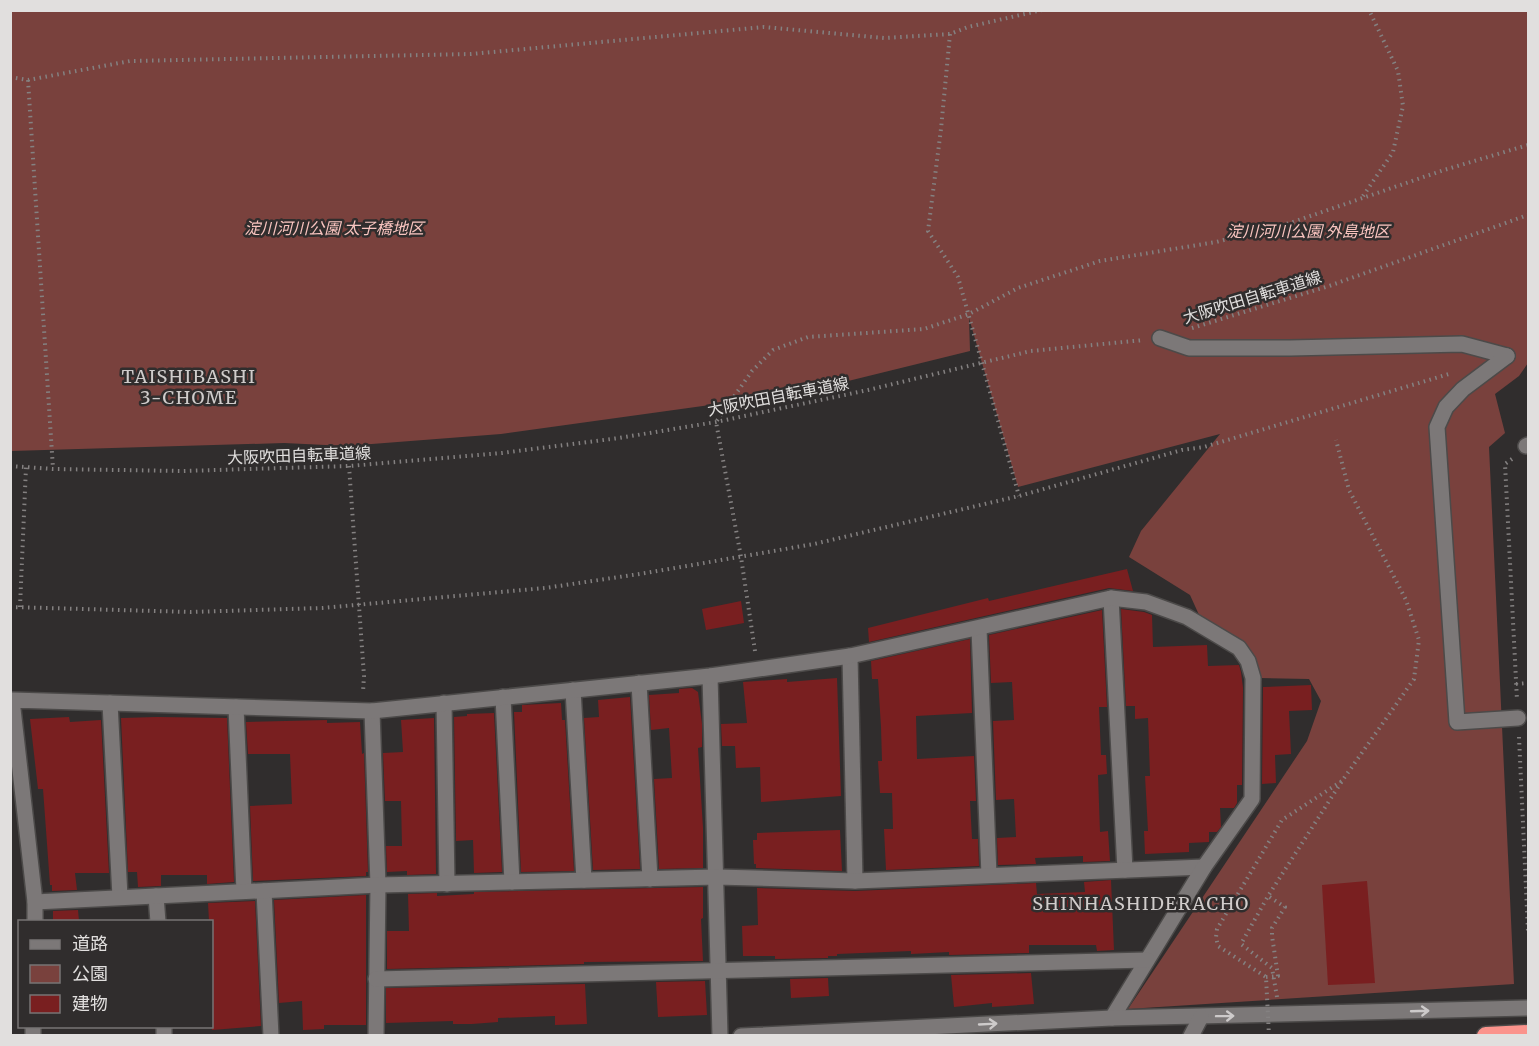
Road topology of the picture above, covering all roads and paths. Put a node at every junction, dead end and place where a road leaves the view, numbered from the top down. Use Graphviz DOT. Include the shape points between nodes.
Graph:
graph roads {
  1 [pos="1042,10"];
  2 [pos="1369,10"];
  3 [pos="950,34"];
  4 [pos="10,77"];
  5 [pos="28,80"];
  6 [pos="1528,145"];
  7 [pos="1363,196"];
  8 [pos="1528,215"];
  9 [pos="969,314"];
  10 [pos="1160,338"];
  11 [pos="982,362"];
  12 [pos="1453,373"];
  13 [pos="716,422"];
  14 [pos="1336,440"];
  15 [pos="1527,446"];
  16 [pos="10,466"];
  17 [pos="349,466"];
  18 [pos="26,467"];
  19 [pos="53,469"];
  20 [pos="1018,496"];
  21 [pos="741,557"];
  22 [pos="1111,598"];
  23 [pos="359,606"];
  24 [pos="10,607"];
  25 [pos="20,607"];
  26 [pos="979,629"];
  27 [pos="850,656"];
  28 [pos="757,669"];
  29 [pos="710,676"];
  30 [pos="639,683"];
  31 [pos="1528,683"];
  32 [pos="1516,684"];
  33 [pos="573,690"];
  34 [pos="503,697"];
  35 [pos="110,703"];
  36 [pos="444,703"];
  37 [pos="367,705"];
  38 [pos="236,707"];
  39 [pos="1518,718"];
  40 [pos="1342,781"];
  41 [pos="1204,867"];
  42 [pos="1125,870"];
  43 [pos="989,875"];
  44 [pos="717,877"];
  45 [pos="650,879"];
  46 [pos="584,880"];
  47 [pos="855,881"];
  48 [pos="512,882"];
  49 [pos="447,884"];
  50 [pos="378,885"];
  51 [pos="244,891"];
  52 [pos="264,891"];
  53 [pos="156,896"];
  54 [pos="1268,896"];
  55 [pos="120,897"];
  56 [pos="35,902"];
  57 [pos="34,920"];
  58 [pos="158,920"];
  59 [pos="1528,931"];
  60 [pos="1147,960"];
  61 [pos="719,971"];
  62 [pos="1266,977"];
  63 [pos="376,979"];
  64 [pos="1528,1008"];
  65 [pos="1279,1015"];
  66 [pos="1201,1017"];
  67 [pos="1112,1018"];
  68 [pos="1528,1034"];
  69 [pos="271,1035"];
  70 [pos="376,1035"];
  71 [pos="720,1035"];
  72 [pos="741,1035"];
  73 [pos="1191,1035"];
  74 [pos="1269,1035"];
  75 [pos="1486,1035"];
  1 -- 3 [label="path"];
  2 -- 7 [label="path" via="1398,71 1403,106 1393,152"];
  3 -- 5 [label="path" via="884,38 764,27 471,54 130,60"];
  3 -- 9 [label="path" via="928,231 958,277"];
  4 -- 5 [label="path"];
  5 -- 19 [label="path"];
  6 -- 7 [label="path"];
  7 -- 9 [label="path" via="1290,223 1216,242 1100,261 1018,288"];
  8 -- 10 [label="path, 大阪吹田自転車道線" via="1329,286"];
  9 -- 11 [label="path"];
  9 -- 13 [label="path" via="924,329 808,337 773,350 752,371"];
  10 -- 11 [label="path, 大阪吹田自転車道線" via="1031,351"];
  10 -- 39 [label="street" via="1189,348 1462,344 1508,356 1446,407 1437,427 1457,722"];
  11 -- 13 [label="path, 大阪吹田自転車道線"];
  11 -- 20 [label="path"];
  12 -- 20 [label="path" via="1204,447"];
  13 -- 17 [label="path, 大阪吹田自転車道線" via="502,453"];
  13 -- 21 [label="path"];
  14 -- 40 [label="path" via="1350,490 1406,600 1419,640 1414,679"];
  15 -- 32 [label="path" via="1505,464"];
  16 -- 18 [label="path, 大阪吹田自転車道線"];
  17 -- 19 [label="path, 大阪吹田自転車道線" via="183,471"];
  17 -- 23 [label="path"];
  18 -- 19 [label="path, 大阪吹田自転車道線"];
  18 -- 25 [label="path"];
  20 -- 21 [label="path"];
  21 -- 23 [label="path" via="545,588"];
  21 -- 28 [label="path"];
  22 -- 26 [label="street"];
  22 -- 41 [label="street" via="1146,602 1188,617 1239,648 1248,661 1253,678 1252,799"];
  22 -- 42 [label="street"];
  23 -- 25 [label="path" via="191,612"];
  23 -- 37 [label="path"];
  24 -- 25 [label="path"];
  26 -- 27 [label="street"];
  26 -- 43 [label="street"];
  27 -- 28 [label="street"];
  27 -- 47 [label="street"];
  28 -- 29 [label="street"];
  29 -- 30 [label="street"];
  29 -- 44 [label="street"];
  30 -- 33 [label="street"];
  30 -- 45 [label="street"];
  31 -- 32 [label="path"];
  32 -- 39 [label="path"];
  33 -- 34 [label="street"];
  33 -- 46 [label="street"];
  34 -- 36 [label="street"];
  34 -- 48 [label="street"];
  35 -- 38 [label="street"];
  35 -- 55 [label="street"];
  35 -- 56 [label="street" via="12,700"];
  36 -- 37 [label="street"];
  36 -- 49 [label="street"];
  37 -- 38 [label="street"];
  37 -- 50 [label="street"];
  38 -- 51 [label="street"];
  39 -- 59 [label="path"];
  40 -- 54 [label="path"];
  40 -- 62 [label="path, bridge" via="1282,820 1217,928 1218,946"];
  41 -- 42 [label="street"];
  41 -- 60 [label="street"];
  42 -- 43 [label="street"];
  43 -- 47 [label="street"];
  44 -- 45 [label="street"];
  44 -- 47 [label="street"];
  44 -- 61 [label="street"];
  45 -- 46 [label="street"];
  46 -- 48 [label="street"];
  48 -- 49 [label="street"];
  49 -- 50 [label="street"];
  50 -- 52 [label="street"];
  50 -- 63 [label="street"];
  51 -- 52 [label="street"];
  51 -- 53 [label="street"];
  52 -- 69 [label="street"];
  53 -- 55 [label="street"];
  53 -- 58 [label="street"];
  54 -- 62 [label="path, bridge" via="1286,907 1272,928 1278,976"];
  54 -- 65 [label="path" via="1242,944 1272,968"];
  55 -- 56 [label="street"];
  56 -- 57 [label="street"];
  60 -- 61 [label="street"];
  60 -- 67 [label="street"];
  61 -- 63 [label="street"];
  61 -- 71 [label="street"];
  62 -- 74 [label="path, bridge"];
  63 -- 70 [label="street"];
  65 -- 64 [label="street, one-way"];
  66 -- 65 [label="street, one-way"];
  66 -- 67 [label="street"];
  66 -- 73 [label="street"];
  72 -- 67 [label="street, one-way"];
  68 -- 75 [label="highway"];
}
